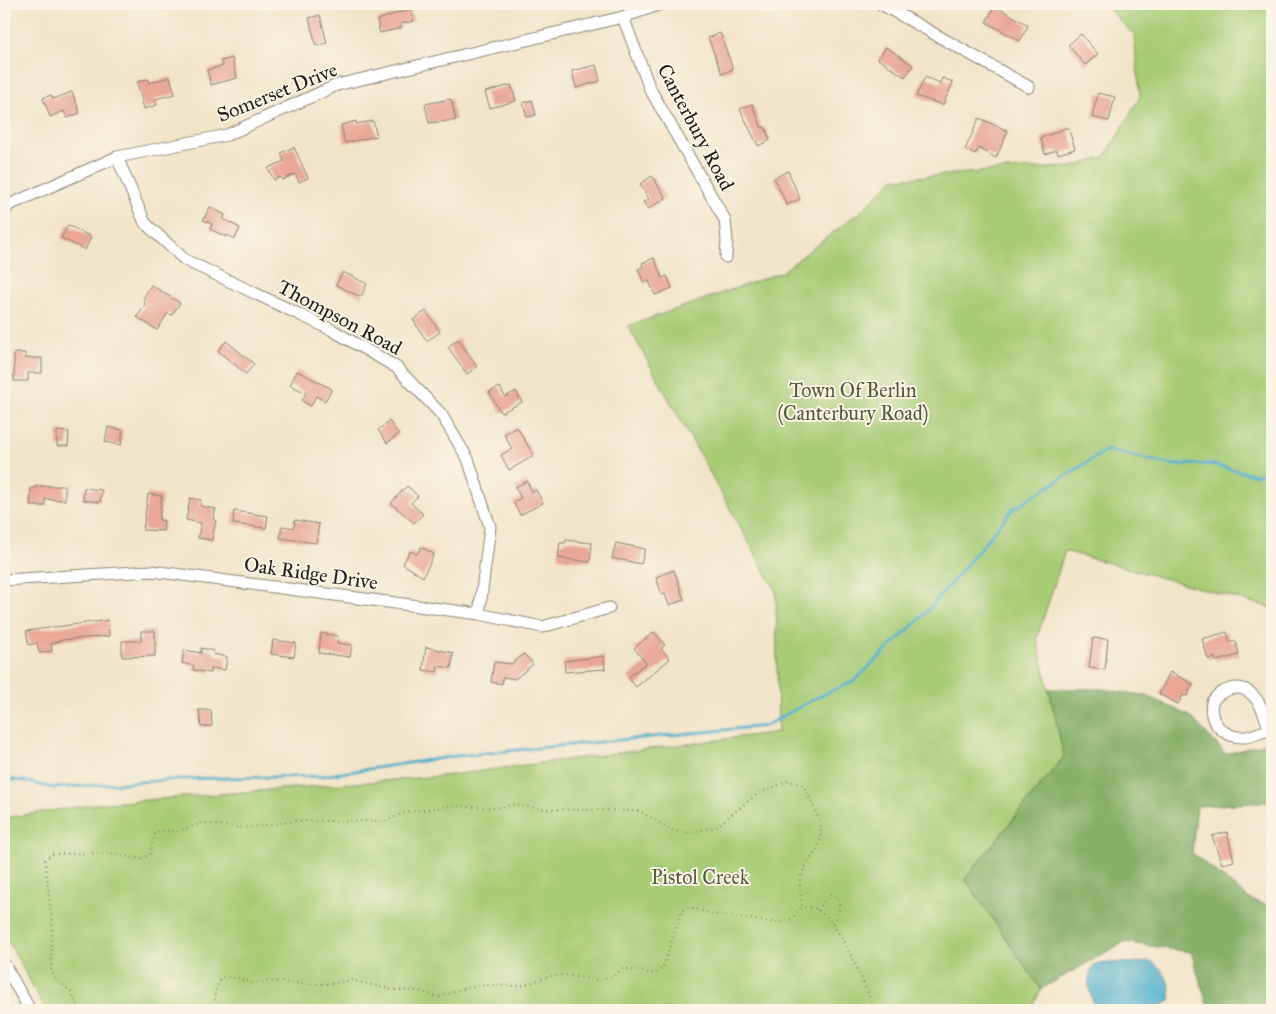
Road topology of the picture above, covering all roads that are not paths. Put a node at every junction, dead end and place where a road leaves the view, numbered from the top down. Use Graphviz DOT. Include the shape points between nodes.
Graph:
graph roads {
  1 [pos="661,4"];
  2 [pos="881,4"];
  3 [pos="623,17"];
  4 [pos="1030,87"];
  5 [pos="117,157"];
  6 [pos="4,212"];
  7 [pos="726,257"];
  8 [pos="4,580"];
  9 [pos="609,608"];
  10 [pos="479,614"];
  11 [pos="1271,730"];
  12 [pos="4,964"];
  13 [pos="30,1010"];
  1 -- 3 [label="street, Somerset Drive"];
  2 -- 4 [label="street"];
  3 -- 5 [label="street, Somerset Drive" via="337,85 227,135"];
  3 -- 7 [label="street, Canterbury Road" via="650,88 725,220"];
  5 -- 6 [label="street, Somerset Drive" via="9,205"];
  5 -- 10 [label="street, Thompson Road" via="145,223 185,260 332,330 396,367 441,414 468,459 490,527"];
  8 -- 10 [label="street, Oak Ridge Drive" via="152,571"];
  9 -- 10 [label="street, Oak Ridge Drive" via="542,627"];
  11 -- 11 [label="street" via="1243,737 1226,733 1212,718 1212,702 1222,692 1234,688 1244,690 1260,704"];
  12 -- 13 [label="street"];
}
